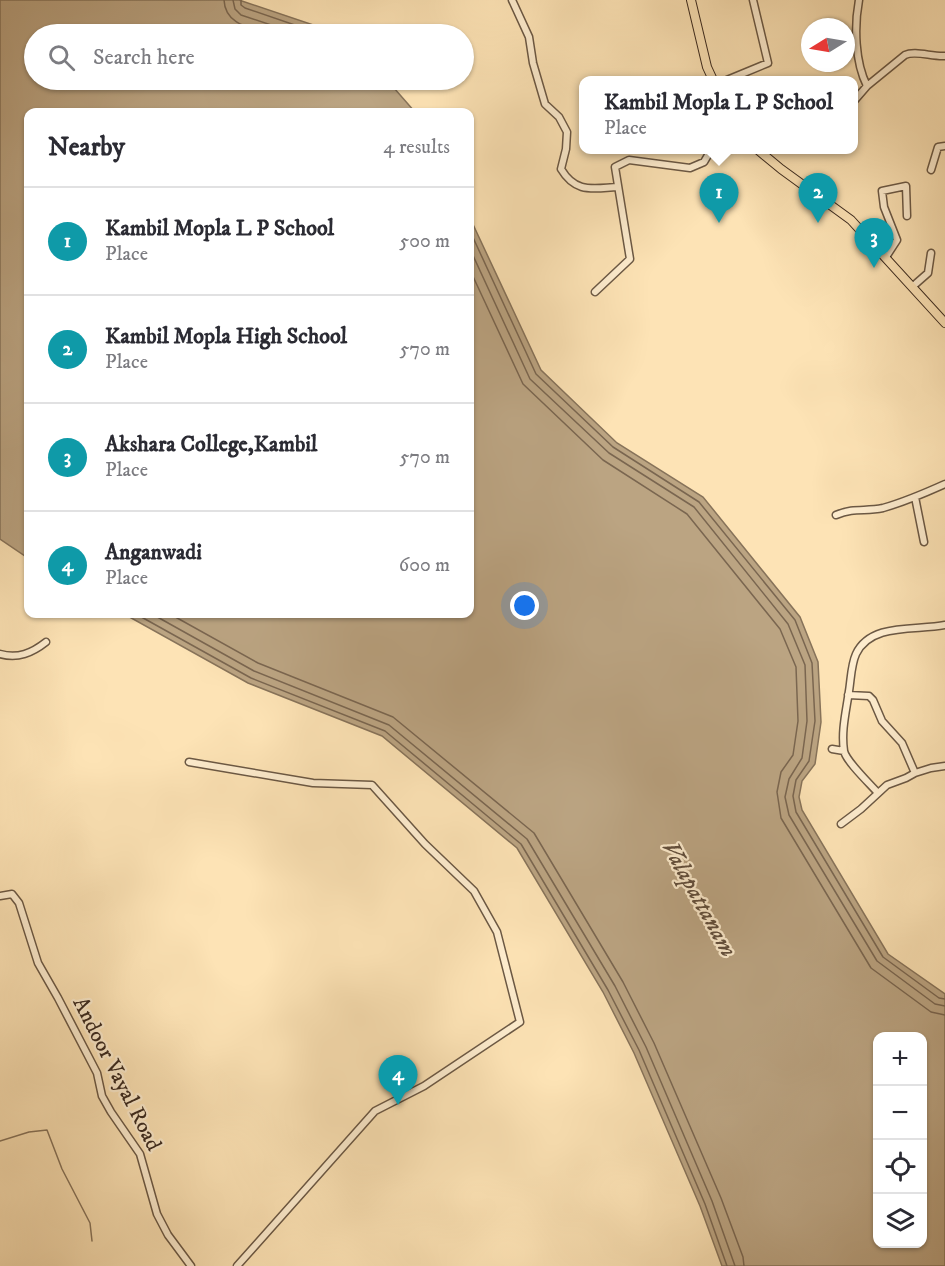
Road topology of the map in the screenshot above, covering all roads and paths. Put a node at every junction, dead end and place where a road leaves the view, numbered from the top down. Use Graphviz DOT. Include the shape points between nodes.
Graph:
graph roads {
  1 [pos="512,0"];
  2 [pos="691,0"];
  3 [pos="753,0"];
  4 [pos="859,0"];
  5 [pos="945,56"];
  6 [pos="711,76"];
  7 [pos="738,76"];
  8 [pos="867,86"];
  9 [pos="858,96"];
  10 [pos="945,146"];
  11 [pos="709,154"];
  12 [pos="763,154"];
  13 [pos="931,170"];
  14 [pos="618,187"];
  15 [pos="907,216"];
  16 [pos="931,253"];
  17 [pos="886,257"];
  18 [pos="912,287"];
  19 [pos="595,292"];
  20 [pos="945,323"];
  21 [pos="945,484"];
  22 [pos="915,497"];
  23 [pos="836,515"];
  24 [pos="924,542"];
  25 [pos="945,625"];
  26 [pos="46,642"];
  27 [pos="0,654"];
  28 [pos="848,695"];
  29 [pos="832,749"];
  30 [pos="844,752"];
  31 [pos="189,762"];
  32 [pos="945,766"];
  33 [pos="915,772"];
  34 [pos="878,793"];
  35 [pos="841,824"];
  36 [pos="0,896"];
  37 [pos="191,1266"];
  38 [pos="237,1266"];
  1 -- 14 [label="street" via="529,37 545,104 567,132 561,169 581,189"];
  2 -- 6 [label="main road"];
  3 -- 7 [label="street" via="768,63"];
  4 -- 8 [label="street" via="857,37 860,67"];
  5 -- 8 [label="street" via="910,52"];
  8 -- 9 [label="street"];
  10 -- 13 [label="street" via="938,147"];
  11 -- 14 [label="street" via="704,162 690,168 629,160 615,167"];
  12 -- 17 [label="main road" via="850,220"];
  14 -- 19 [label="street" via="630,259"];
  15 -- 17 [label="street" via="906,186 882,190 897,240"];
  16 -- 18 [label="street" via="928,273"];
  17 -- 18 [label="main road"];
  18 -- 20 [label="main road"];
  21 -- 22 [label="street"];
  22 -- 23 [label="street"];
  22 -- 24 [label="street"];
  25 -- 28 [label="street" via="874,636 856,653"];
  26 -- 27 [label="street" via="24,655"];
  28 -- 30 [label="street"];
  28 -- 33 [label="street" via="869,696 873,700 882,721 902,743"];
  29 -- 30 [label="street"];
  30 -- 34 [label="street"];
  31 -- 38 [label="street" via="313,783 372,785 474,891 497,932 520,1022 424,1086 375,1111"];
  32 -- 33 [label="street"];
  33 -- 34 [label="street"];
  34 -- 35 [label="street"];
  36 -- 37 [label="street, Andoor Vayal Road" via="12,894 19,903 38,963 97,1073 102,1096 140,1154 157,1214"];
}
